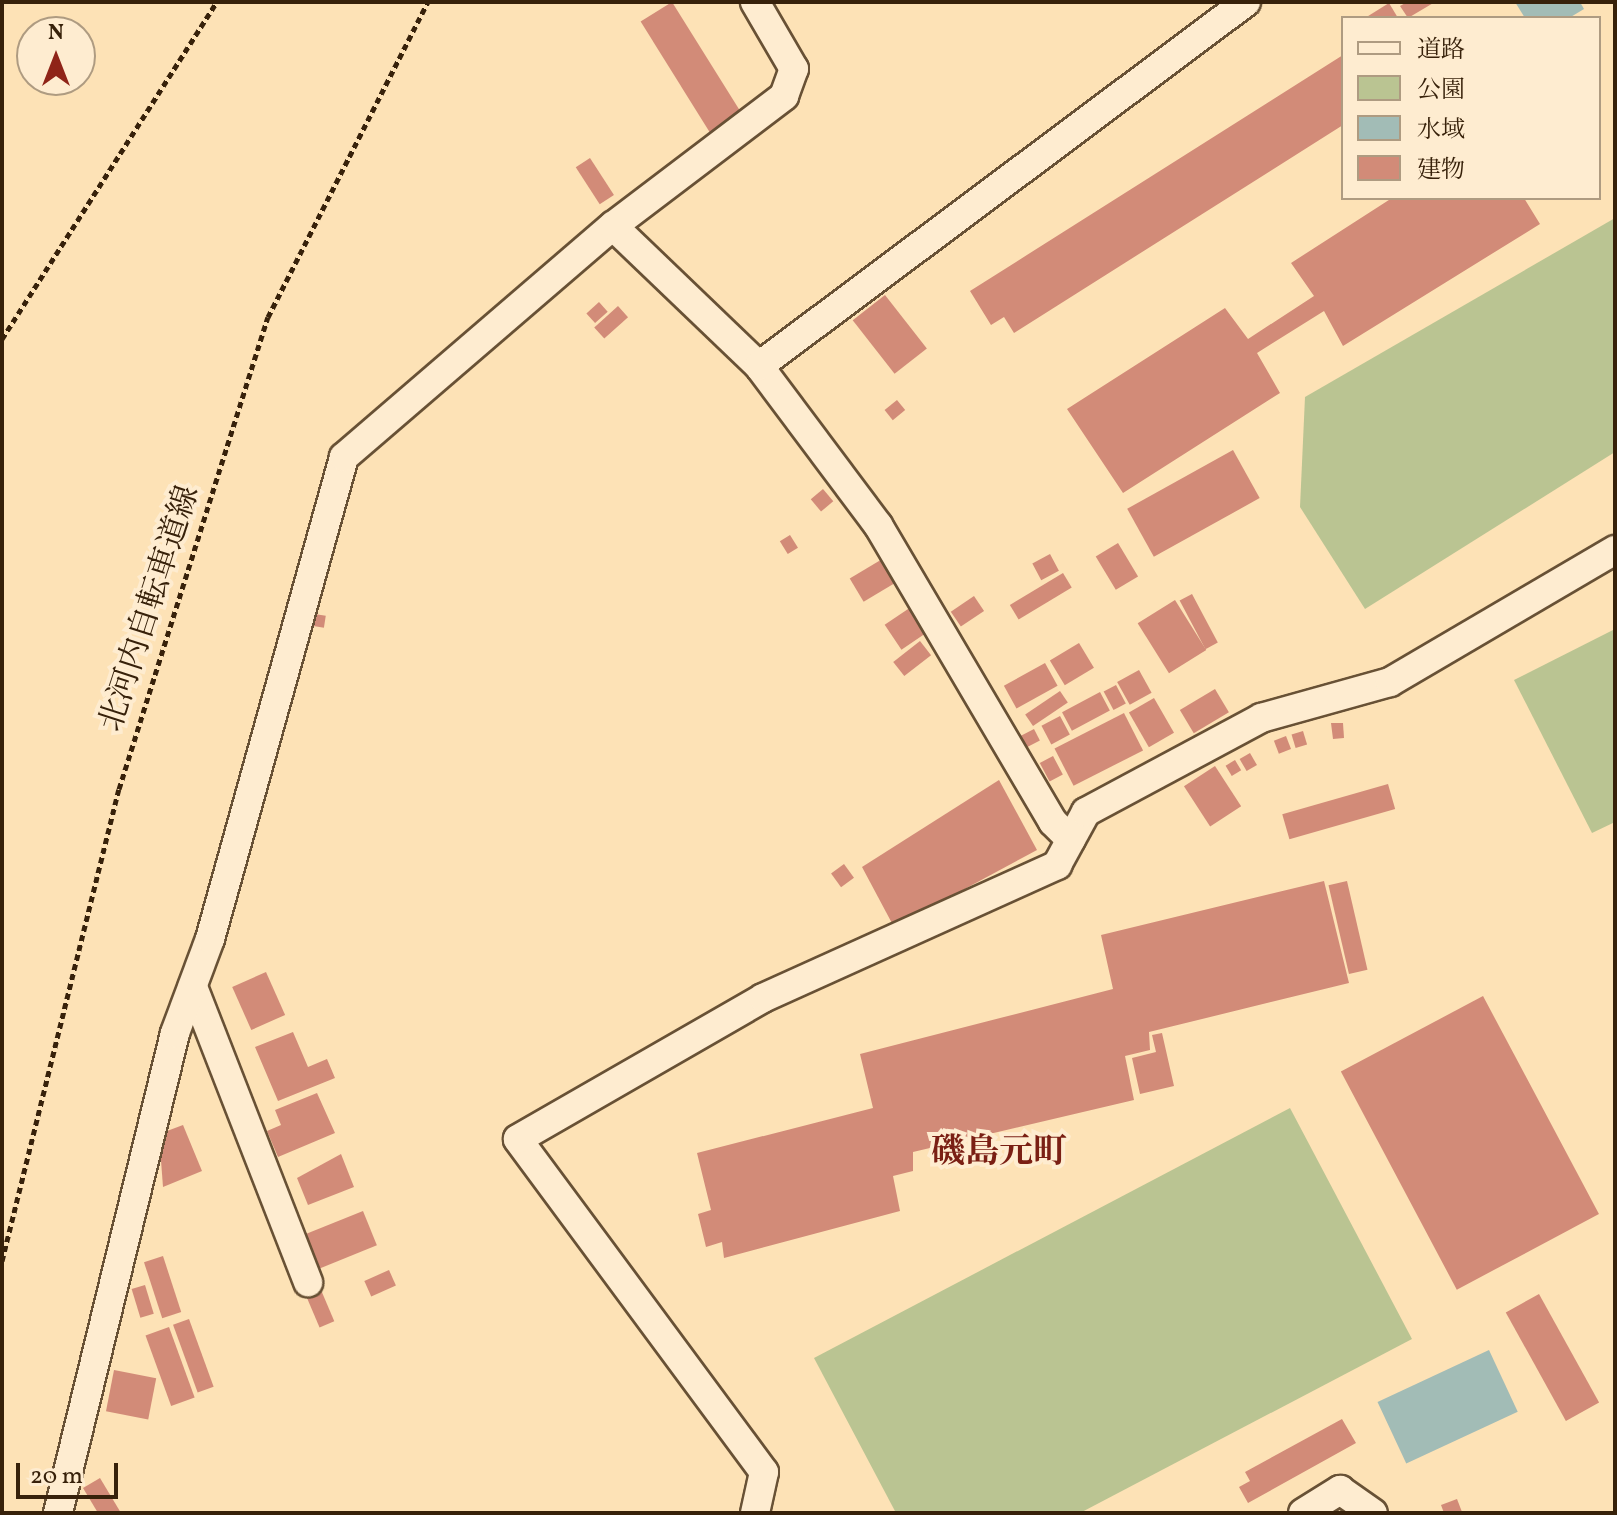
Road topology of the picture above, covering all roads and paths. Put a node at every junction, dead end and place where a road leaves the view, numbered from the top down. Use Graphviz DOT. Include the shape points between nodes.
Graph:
graph roads {
  1 [pos="217,2"];
  2 [pos="428,2"];
  3 [pos="755,2"];
  4 [pos="1246,2"];
  5 [pos="613,226"];
  6 [pos="2,339"];
  7 [pos="759,366"];
  8 [pos="1615,550"];
  9 [pos="1071,840"];
  10 [pos="193,987"];
  11 [pos="2,1261"];
  12 [pos="308,1282"];
  13 [pos="58,1513"];
  14 [pos="755,1513"];
  15 [pos="1303,1513"];
  16 [pos="1373,1513"];
  1 -- 6 [label="path"];
  2 -- 11 [label="path, 北河内自転車道線" via="268,317 119,789"];
  3 -- 5 [label="street" via="794,69 784,96"];
  4 -- 7 [label="street"];
  5 -- 7 [label="street"];
  5 -- 10 [label="street" via="344,457"];
  7 -- 9 [label="street" via="878,525 1053,822"];
  8 -- 9 [label="street" via="1390,682 1248,725 1086,812"];
  9 -- 14 [label="street" via="1057,865 763,998 518,1139 764,1472"];
  10 -- 12 [label="street"];
  10 -- 13 [label="street"];
  15 -- 16 [label="street" via="1340,1490"];
}
